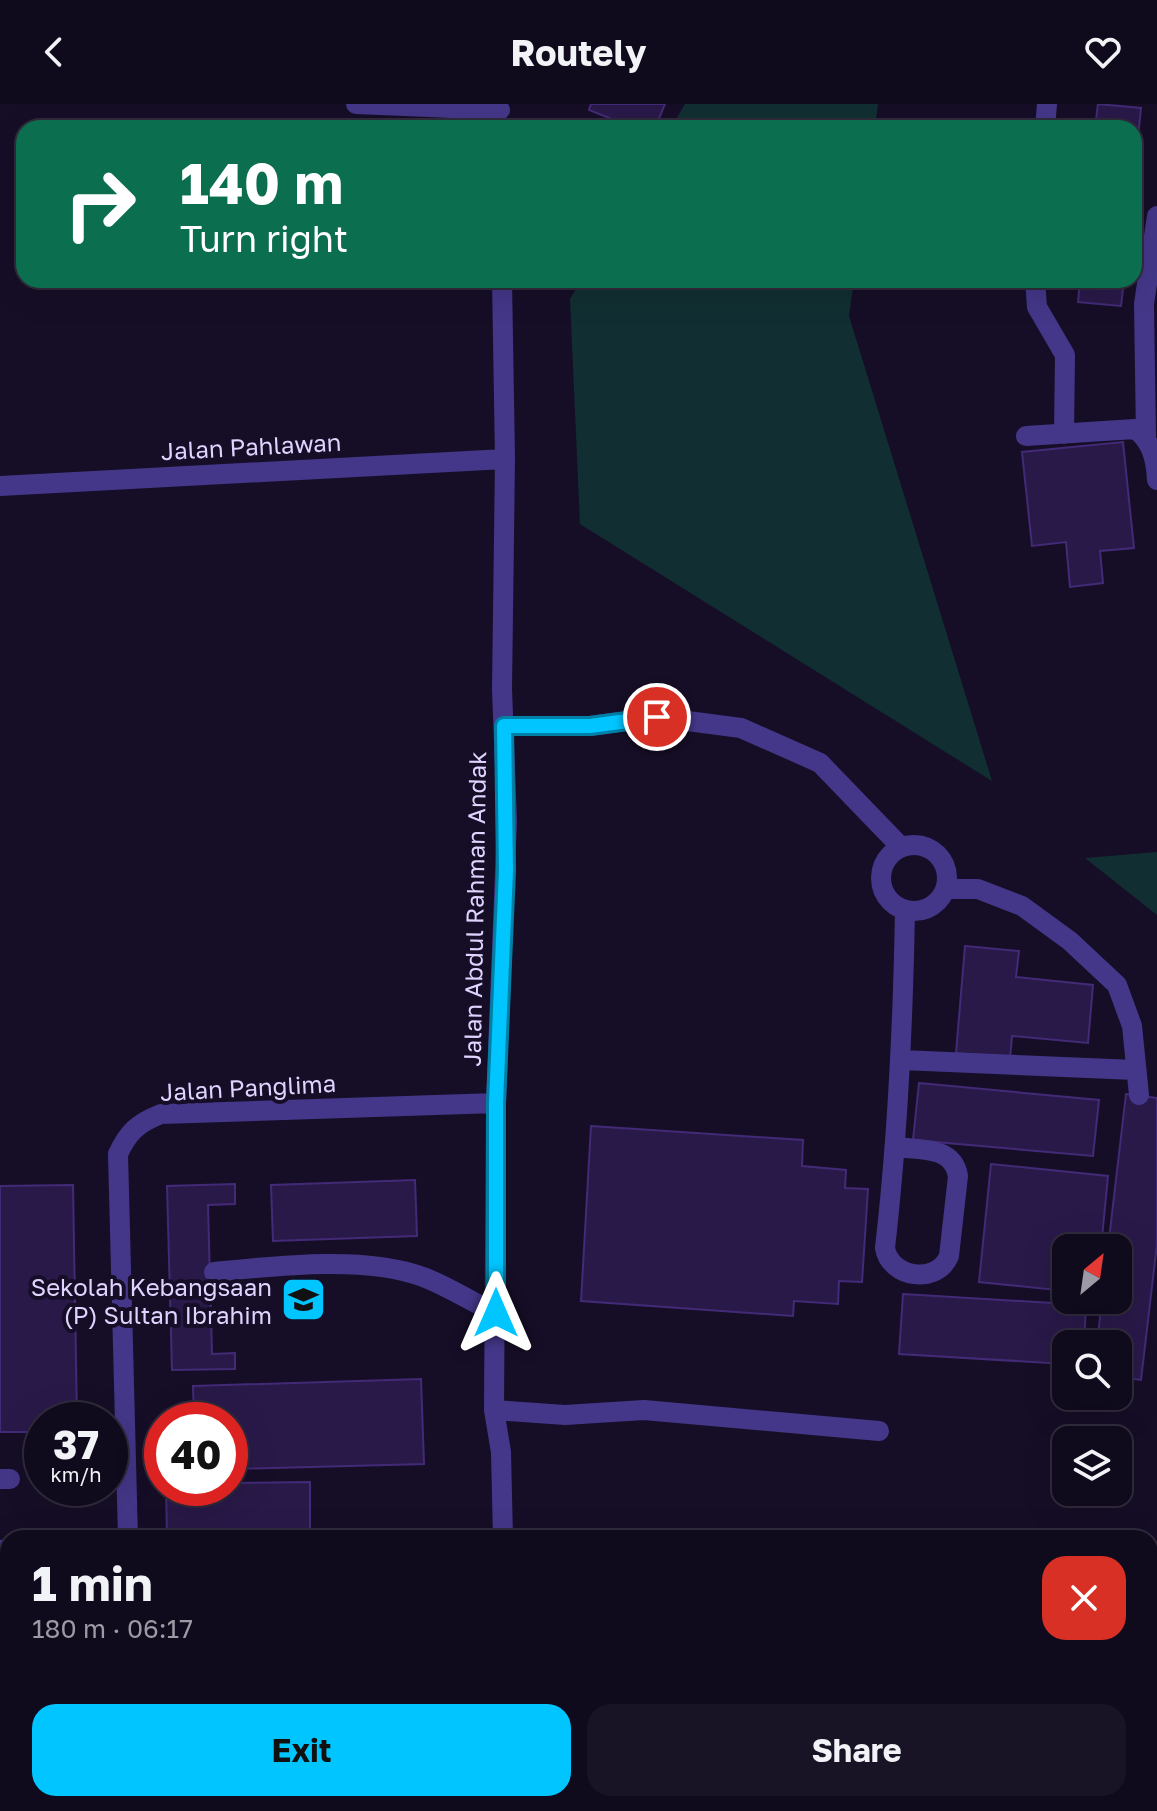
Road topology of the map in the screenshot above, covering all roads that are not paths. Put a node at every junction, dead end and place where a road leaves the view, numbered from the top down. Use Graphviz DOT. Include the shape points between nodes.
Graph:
graph roads {
  1 [pos="356,104"];
  2 [pos="453,106"];
  3 [pos="500,114"];
  4 [pos="1157,216"];
  5 [pos="502,288"];
  6 [pos="1036,288"];
  7 [pos="1064,434"];
  8 [pos="1026,436"];
  9 [pos="1146,437"];
  10 [pos="505,459"];
  11 [pos="1157,480"];
  12 [pos="0,486"];
  13 [pos="504,726"];
  14 [pos="901,847"];
  15 [pos="946,889"];
  16 [pos="905,910"];
  17 [pos="902,1060"];
  18 [pos="1135,1070"];
  19 [pos="1139,1095"];
  20 [pos="496,1103"];
  21 [pos="896,1147"];
  22 [pos="214,1272"];
  23 [pos="496,1313"];
  24 [pos="494,1410"];
  25 [pos="879,1431"];
  26 [pos="128,1530"];
  27 [pos="503,1530"];
  1 -- 2 [label="street"];
  2 -- 3 [label="street"];
  4 -- 9 [label="street" via="1144,304"];
  5 -- 10 [label="street, Jalan Abdul Rahman Andak"];
  6 -- 7 [label="street" via="1037,307 1065,355"];
  7 -- 8 [label="street"];
  7 -- 9 [label="street" via="1135,429"];
  9 -- 11 [label="street"];
  10 -- 12 [label="street, Jalan Pahlawan"];
  10 -- 13 [label="street, Jalan Abdul Rahman Andak"];
  13 -- 14 [label="street" via="590,726 657,717 741,728 820,763"];
  13 -- 20 [label="street, Jalan Abdul Rahman Andak" via="506,870"];
  14 -- 15 [label="street" via="917,844 943,859"];
  14 -- 16 [label="street" via="883,866 880,880 893,904"];
  15 -- 16 [label="street" via="923,911"];
  15 -- 18 [label="street" via="978,889 1022,906 1117,985 1132,1026"];
  16 -- 17 [label="street"];
  17 -- 18 [label="street"];
  17 -- 21 [label="street"];
  18 -- 19 [label="street"];
  20 -- 23 [label="street, Jalan Abdul Rahman Andak"];
  20 -- 26 [label="street, Jalan Panglima" via="161,1114 138,1123 125,1137 118,1154"];
  21 -- 21 [label="street" via="940,1152 956,1165 949,1256 936,1273 903,1271 887,1259"];
  22 -- 23 [label="street" via="337,1265 380,1268 422,1277"];
  23 -- 24 [label="street, Jalan Abdul Rahman Andak"];
  24 -- 25 [label="street" via="565,1415 644,1410"];
  24 -- 27 [label="street, Jalan Abdul Rahman Andak"];
}
